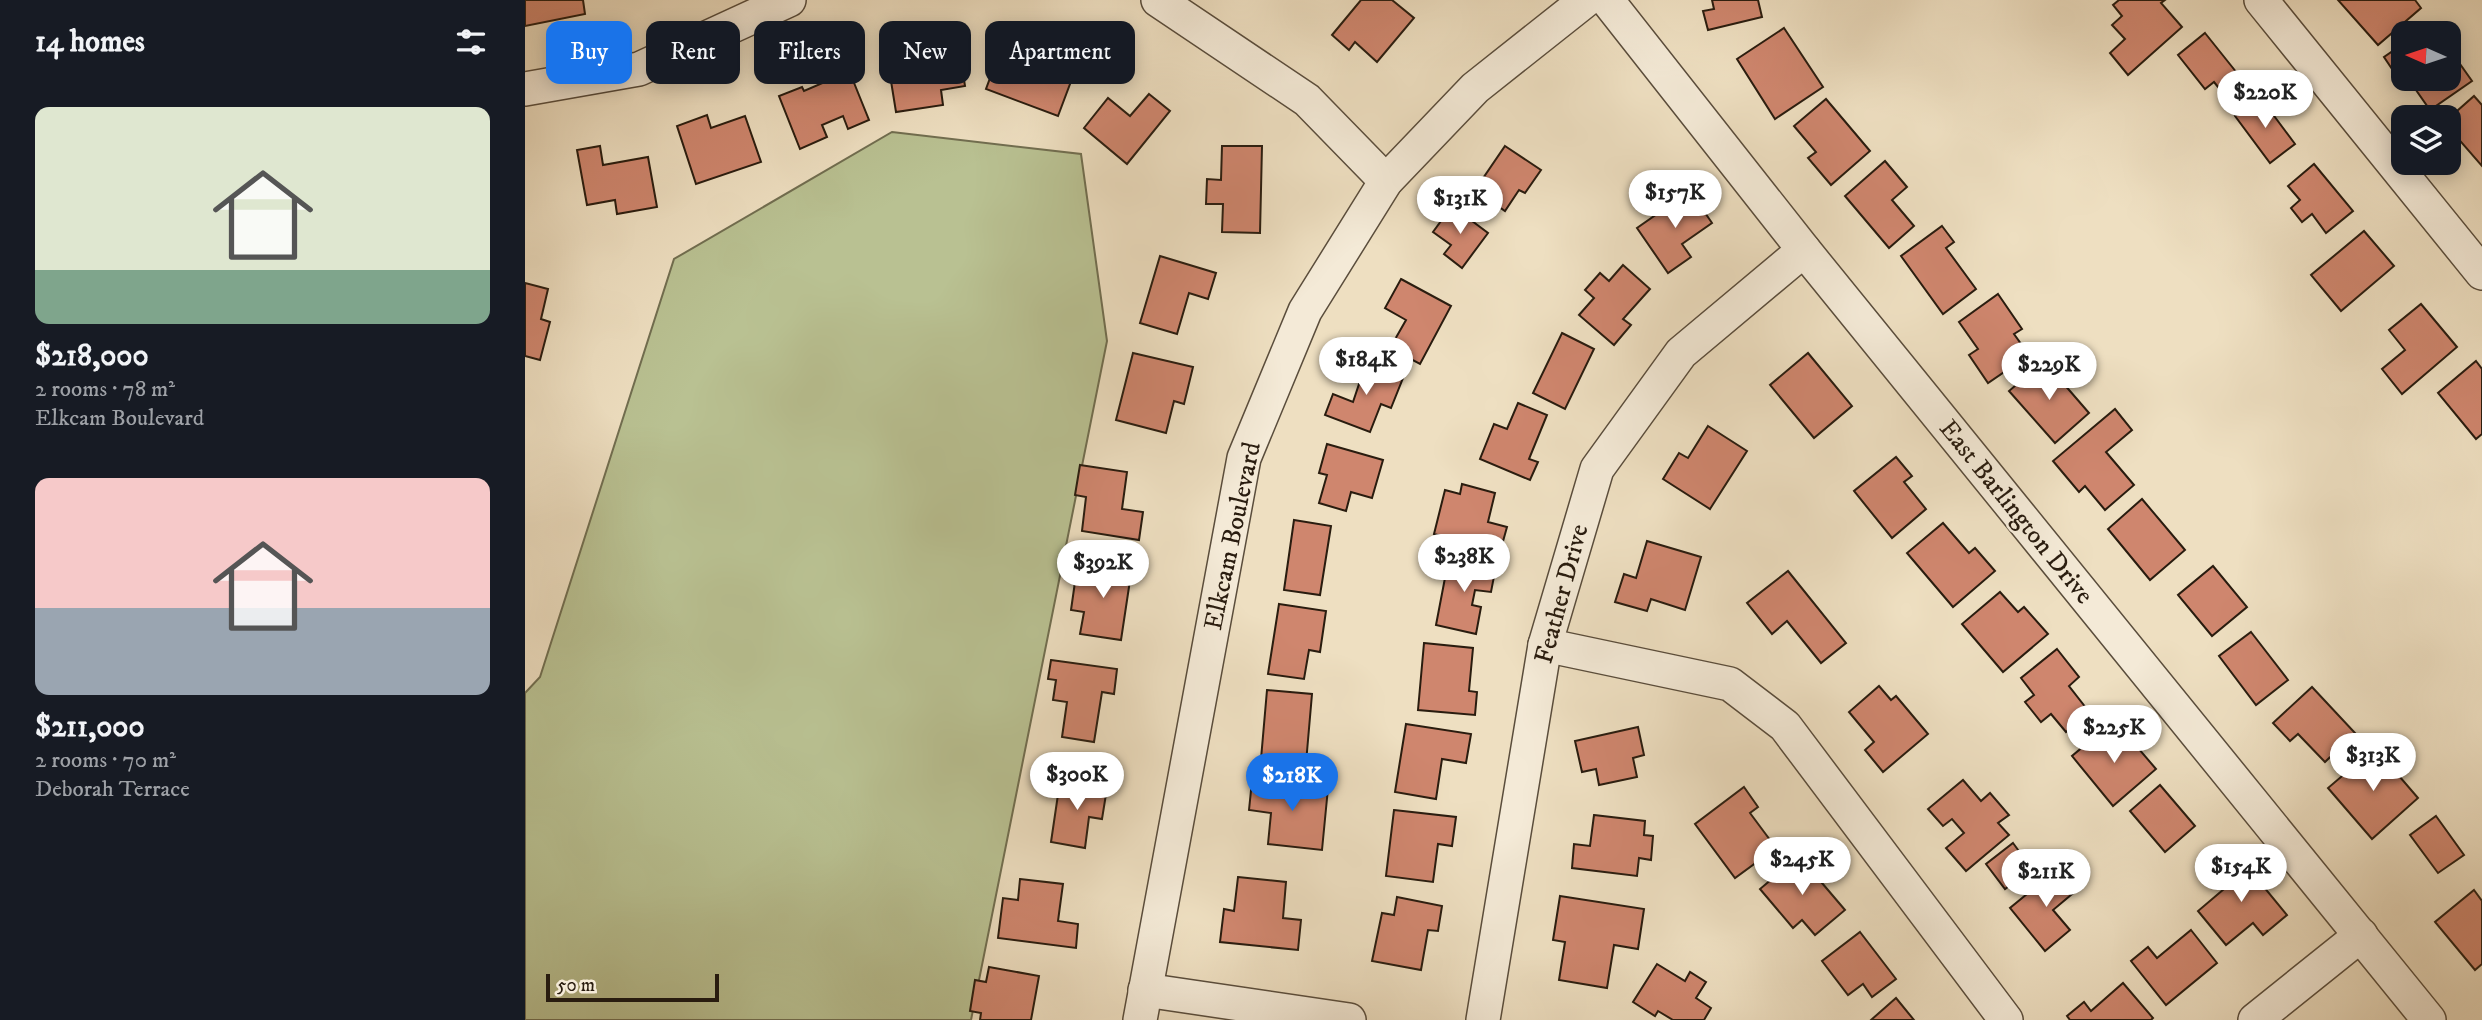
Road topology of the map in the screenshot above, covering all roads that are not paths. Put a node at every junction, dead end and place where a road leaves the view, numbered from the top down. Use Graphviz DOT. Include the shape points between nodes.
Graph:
graph roads {
  1 [pos="789,0"];
  2 [pos="1158,0"];
  3 [pos="1586,0"];
  4 [pos="1607,0"];
  5 [pos="2261,0"];
  6 [pos="525,89"];
  7 [pos="1386,181"];
  8 [pos="1804,250"];
  9 [pos="2482,273"];
  10 [pos="1545,646"];
  11 [pos="2361,935"];
  12 [pos="1142,1005"];
  13 [pos="1349,1020"];
  14 [pos="1483,1020"];
  15 [pos="2006,1020"];
  16 [pos="2255,1020"];
  17 [pos="2429,1020"];
  1 -- 6 [label="street" via="639,69"];
  2 -- 7 [label="street" via="1307,100"];
  3 -- 7 [label="street, Elkcam Boulevard" via="1475,88"];
  4 -- 8 [label="street, East Barlington Drive"];
  5 -- 9 [label="street"];
  7 -- 12 [label="street, Elkcam Boulevard" via="1305,311 1244,458"];
  8 -- 10 [label="street, Feather Drive" via="1681,353 1597,469"];
  8 -- 11 [label="street, East Barlington Drive"];
  10 -- 14 [label="street, Feather Drive"];
  10 -- 15 [label="street" via="1730,684 1785,726"];
  11 -- 16 [label="street"];
  11 -- 17 [label="street, East Barlington Drive"];
  12 -- 13 [label="street"];
}
